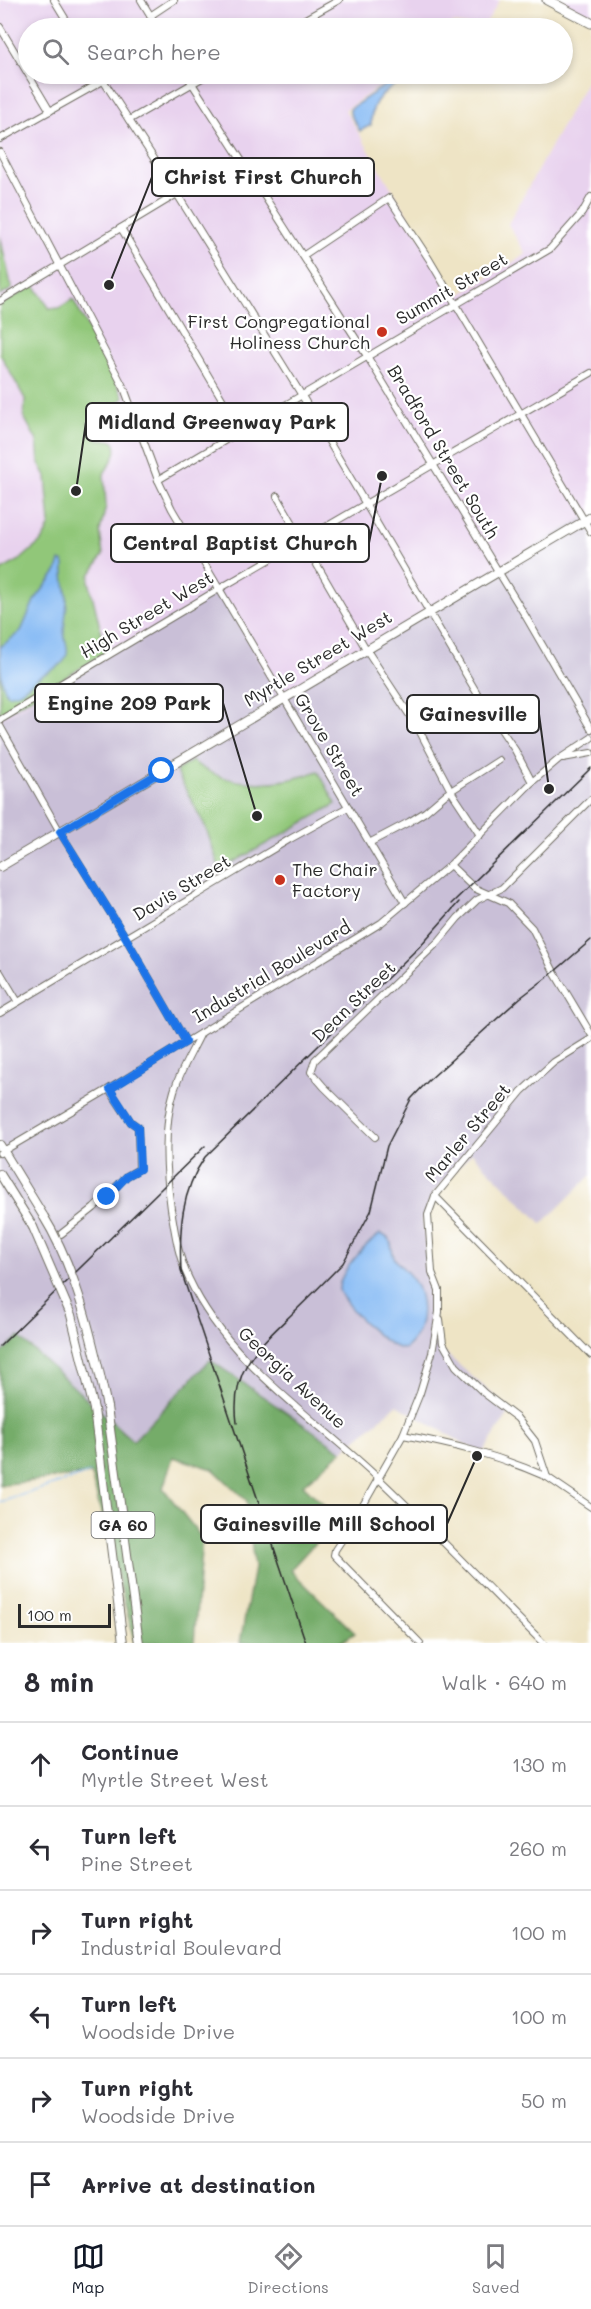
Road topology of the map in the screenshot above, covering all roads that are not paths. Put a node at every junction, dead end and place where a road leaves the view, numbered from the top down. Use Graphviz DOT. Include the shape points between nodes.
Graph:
graph roads {
  1 [pos="54,0"];
  2 [pos="141,0"];
  3 [pos="174,0"];
  4 [pos="339,0"];
  5 [pos="547,0"];
  6 [pos="150,16"];
  7 [pos="65,18"];
  8 [pos="307,18"];
  9 [pos="591,23"];
  10 [pos="0,27"];
  11 [pos="18,57"];
  12 [pos="34,84"];
  13 [pos="98,84"];
  14 [pos="105,84"];
  15 [pos="190,84"];
  16 [pos="193,84"];
  17 [pos="50,111"];
  18 [pos="129,120"];
  19 [pos="0,139"];
  20 [pos="0,152"];
  21 [pos="177,194"];
  22 [pos="591,197"];
  23 [pos="121,228"];
  24 [pos="304,255"];
  25 [pos="59,265"];
  26 [pos="0,301"];
  27 [pos="456,305"];
  28 [pos="367,356"];
  29 [pos="591,373"];
  30 [pos="301,394"];
  31 [pos="521,413"];
  32 [pos="241,431"];
  33 [pos="434,464"];
  34 [pos="158,480"];
  35 [pos="277,495"];
  36 [pos="366,504"];
  37 [pos="587,519"];
  38 [pos="591,532"];
  39 [pos="304,541"];
  40 [pos="498,572"];
  41 [pos="219,590"];
  42 [pos="430,612"];
  43 [pos="366,650"];
  44 [pos="284,699"];
  45 [pos="0,720"];
  46 [pos="0,726"];
  47 [pos="591,729"];
  48 [pos="591,738"];
  49 [pos="591,753"];
  50 [pos="559,759"];
  51 [pos="499,760"];
  52 [pos="532,782"];
  53 [pos="451,791"];
  54 [pos="591,800"];
  55 [pos="348,807"];
  56 [pos="60,832"];
  57 [pos="480,835"];
  58 [pos="370,842"];
  59 [pos="450,865"];
  60 [pos="0,867"];
  61 [pos="488,894"];
  62 [pos="405,903"];
  63 [pos="126,938"];
  64 [pos="0,972"];
  65 [pos="18,1002"];
  66 [pos="0,1013"];
  67 [pos="201,1033"];
  68 [pos="591,1034"];
  69 [pos="591,1039"];
  70 [pos="186,1042"];
  71 [pos="110,1089"];
  72 [pos="375,1137"];
  73 [pos="1,1150"];
  74 [pos="0,1174"];
  75 [pos="435,1196"];
  76 [pos="61,1234"];
  77 [pos="439,1312"];
  78 [pos="591,1355"];
  79 [pos="403,1434"];
  80 [pos="547,1477"];
  81 [pos="378,1478"];
  82 [pos="591,1507"];
  83 [pos="123,1643"];
  84 [pos="139,1643"];
  85 [pos="420,1643"];
  86 [pos="543,1643"];
  1 -- 7 [label="street"];
  2 -- 6 [label="street"];
  3 -- 6 [label="street"];
  4 -- 8 [label="street"];
  5 -- 9 [label="highway"];
  10 -- 11 [label="street"];
  12 -- 17 [label="street"];
  13 -- 17 [label="street"];
  14 -- 18 [label="street"];
  15 -- 18 [label="street"];
  16 -- 24 [label="street, Bradford Street South"];
  17 -- 19 [label="street"];
  18 -- 21 [label="street"];
  20 -- 25 [label="street, Grove Street"];
  21 -- 23 [label="street"];
  21 -- 30 [label="street"];
  22 -- 27 [label="street, Summit Street" via="550,249"];
  23 -- 25 [label="street"];
  23 -- 32 [label="street"];
  24 -- 27 [label="street" via="389,198"];
  24 -- 28 [label="street, Bradford Street South"];
  25 -- 26 [label="street"];
  25 -- 34 [label="street, Grove Street" via="124,388"];
  27 -- 28 [label="street, Summit Street"];
  27 -- 31 [label="street"];
  28 -- 30 [label="street, Summit Street"];
  28 -- 33 [label="street, Bradford Street South"];
  29 -- 31 [label="street, High Street West"];
  30 -- 32 [label="street, Summit Street"];
  30 -- 36 [label="street"];
  31 -- 33 [label="street, High Street West"];
  31 -- 37 [label="street"];
  32 -- 34 [label="street, Summit Street"];
  33 -- 36 [label="street, High Street West"];
  33 -- 40 [label="street, Bradford Street South"];
  34 -- 41 [label="street, Grove Street"];
  35 -- 39 [label="street"];
  36 -- 39 [label="street, High Street West"];
  36 -- 42 [label="street"];
  37 -- 38 [label="street"];
  37 -- 40 [label="main road, Myrtle Street West"];
  39 -- 41 [label="street, High Street West"];
  39 -- 43 [label="street"];
  40 -- 42 [label="main road, Myrtle Street West"];
  40 -- 47 [label="street, Bradford Street South"];
  41 -- 44 [label="street, Grove Street"];
  41 -- 45 [label="street, High Street West"];
  42 -- 43 [label="main road, Myrtle Street West"];
  42 -- 52 [label="street"];
  43 -- 44 [label="main road, Myrtle Street West"];
  43 -- 53 [label="street" via="418,728"];
  44 -- 55 [label="street, Grove Street"];
  44 -- 56 [label="main road, Myrtle Street West"];
  46 -- 56 [label="street"];
  48 -- 50 [label="street, Industrial Boulevard"];
  49 -- 50 [label="street"];
  50 -- 52 [label="street, Industrial Boulevard"];
  51 -- 53 [label="street"];
  52 -- 57 [label="street, Industrial Boulevard"];
  53 -- 57 [label="street"];
  53 -- 58 [label="street" via="409,822"];
  54 -- 61 [label="street" via="502,888"];
  55 -- 58 [label="street, Grove Street"];
  55 -- 63 [label="street, Davis Street"];
  56 -- 60 [label="main road, Myrtle Street West"];
  56 -- 63 [label="street"];
  57 -- 59 [label="street, Industrial Boulevard"];
  58 -- 62 [label="street, Grove Street"];
  59 -- 61 [label="street" via="474,888"];
  59 -- 62 [label="street, Industrial Boulevard"];
  61 -- 68 [label="street" via="508,903 532,928"];
  61 -- 72 [label="street, Dean Street" via="458,918 315,1060 311,1072"];
  62 -- 67 [label="street, Industrial Boulevard" via="346,945"];
  63 -- 65 [label="street, Davis Street"];
  63 -- 70 [label="street"];
  64 -- 65 [label="street"];
  65 -- 66 [label="street, Davis Street"];
  67 -- 70 [label="street, Industrial Boulevard"];
  67 -- 81 [label="street, Georgia Avenue" via="174,1091 166,1160 176,1238 188,1277 219,1329 247,1361"];
  69 -- 75 [label="street, Marler Street" via="554,1062 522,1091"];
  70 -- 71 [label="street, Industrial Boulevard"];
  71 -- 73 [label="street, Industrial Boulevard"];
  71 -- 76 [label="street" via="138,1127 140,1169"];
  73 -- 84 [label="main road, GA 60, bridge" via="44,1216 89,1328 107,1407"];
  74 -- 83 [label="main road, GA 60, bridge" via="33,1227 71,1315 94,1409"];
  75 -- 77 [label="street, Marler Street" via="428,1215 428,1237 432,1272 439,1290"];
  75 -- 78 [label="street"];
  77 -- 79 [label="street, Marler Street" via="432,1353"];
  77 -- 80 [label="street" via="443,1343 456,1366 517,1418 535,1441"];
  79 -- 80 [label="street" via="462,1446"];
  79 -- 81 [label="street, Marler Street"];
  80 -- 82 [label="street"];
  81 -- 85 [label="street, Marler Street" via="334,1555"];
  81 -- 86 [label="street, Georgia Avenue"];
}
